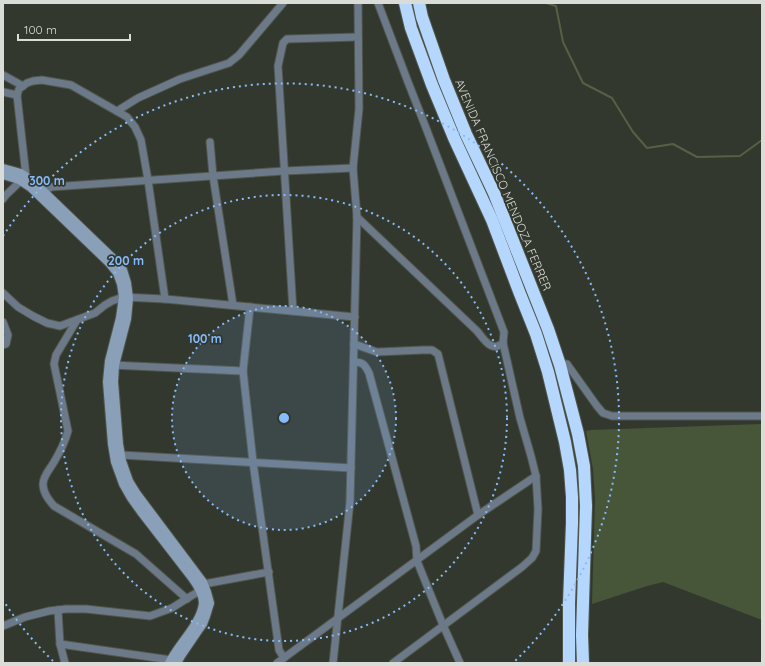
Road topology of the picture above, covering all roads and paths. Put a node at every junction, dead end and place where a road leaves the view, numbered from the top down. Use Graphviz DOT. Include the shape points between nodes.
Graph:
graph roads {
  1 [pos="283,3"];
  2 [pos="358,3"];
  3 [pos="378,3"];
  4 [pos="405,3"];
  5 [pos="419,3"];
  6 [pos="358,37"];
  7 [pos="3,75"];
  8 [pos="444,80"];
  9 [pos="432,85"];
  10 [pos="23,86"];
  11 [pos="3,92"];
  12 [pos="17,94"];
  13 [pos="117,111"];
  14 [pos="210,142"];
  15 [pos="3,168"];
  16 [pos="353,168"];
  17 [pos="284,170"];
  18 [pos="3,175"];
  19 [pos="213,176"];
  20 [pos="23,179"];
  21 [pos="148,180"];
  22 [pos="41,193"];
  23 [pos="3,199"];
  24 [pos="357,216"];
  25 [pos="3,293"];
  26 [pos="126,298"];
  27 [pos="165,299"];
  28 [pos="233,305"];
  29 [pos="250,307"];
  30 [pos="293,311"];
  31 [pos="355,317"];
  32 [pos="77,320"];
  33 [pos="3,322"];
  34 [pos="503,343"];
  35 [pos="354,344"];
  36 [pos="3,345"];
  37 [pos="354,362"];
  38 [pos="112,365"];
  39 [pos="560,365"];
  40 [pos="243,371"];
  41 [pos="548,372"];
  42 [pos="762,416"];
  43 [pos="118,456"];
  44 [pos="253,462"];
  45 [pos="351,468"];
  46 [pos="536,476"];
  47 [pos="478,515"];
  48 [pos="417,561"];
  49 [pos="269,572"];
  50 [pos="202,588"];
  51 [pos="187,599"];
  52 [pos="58,610"];
  53 [pos="337,618"];
  54 [pos="3,626"];
  55 [pos="443,626"];
  56 [pos="60,644"];
  57 [pos="284,658"];
  58 [pos="172,662"];
  59 [pos="65,663"];
  60 [pos="277,663"];
  61 [pos="333,663"];
  62 [pos="392,663"];
  63 [pos="460,663"];
  64 [pos="569,663"];
  65 [pos="583,663"];
  1 -- 13 [label="street" via="240,55 229,63 138,98"];
  2 -- 6 [label="street"];
  3 -- 34 [label="street" via="504,332"];
  4 -- 9 [label="highway, AVENIDA FRANCISCO MENDOZA FERRER" via="411,28"];
  5 -- 8 [label="highway, AVENIDA FRANCISCO MENDOZA FERRER"];
  6 -- 16 [label="street" via="359,109"];
  6 -- 17 [label="street" via="287,39 283,43 278,66"];
  7 -- 10 [label="street"];
  8 -- 9 [label="highway"];
  8 -- 39 [label="highway, AVENIDA FRANCISCO MENDOZA FERRER" via="494,193"];
  9 -- 41 [label="highway, AVENIDA FRANCISCO MENDOZA FERRER" via="492,220"];
  10 -- 12 [label="street"];
  10 -- 13 [label="street" via="42,80 71,86"];
  11 -- 12 [label="street"];
  12 -- 20 [label="street"];
  13 -- 21 [label="street" via="127,117 142,140"];
  14 -- 19 [label="street"];
  15 -- 20 [label="street" via="21,173"];
  16 -- 17 [label="street"];
  16 -- 24 [label="street"];
  17 -- 19 [label="street"];
  17 -- 30 [label="street"];
  18 -- 20 [label="street"];
  19 -- 21 [label="street"];
  19 -- 28 [label="street"];
  20 -- 22 [label="street" via="31,188"];
  20 -- 23 [label="street"];
  21 -- 22 [label="street" via="51,187"];
  21 -- 27 [label="street"];
  22 -- 26 [label="street" via="109,263 117,273"];
  24 -- 31 [label="street"];
  24 -- 34 [label="street" via="486,342 494,347 499,347"];
  25 -- 32 [label="street" via="18,307 47,323 60,326"];
  26 -- 27 [label="street"];
  26 -- 32 [label="street" via="112,301 95,313"];
  26 -- 38 [label="street"];
  27 -- 28 [label="street"];
  28 -- 29 [label="street"];
  29 -- 30 [label="street"];
  29 -- 40 [label="street"];
  30 -- 31 [label="street"];
  31 -- 35 [label="street"];
  32 -- 51 [label="street" via="56,355 54,364 68,431 65,442 44,478 46,495 54,506 136,554"];
  33 -- 36 [label="street" via="8,335 6,344"];
  34 -- 46 [label="street"];
  35 -- 37 [label="street"];
  35 -- 47 [label="street" via="377,352 432,350 438,354"];
  37 -- 45 [label="street"];
  37 -- 48 [label="street" via="363,364 369,373 416,546"];
  38 -- 40 [label="street"];
  38 -- 43 [label="street" via="107,382 112,444"];
  39 -- 41 [label="highway"];
  39 -- 42 [label="street" via="567,364 602,413 612,416"];
  39 -- 65 [label="highway, AVENIDA FRANCISCO MENDOZA FERRER" via="584,466 586,506"];
  40 -- 44 [label="street"];
  41 -- 64 [label="highway, AVENIDA FRANCISCO MENDOZA FERRER" via="565,442 572,497 568,603"];
  43 -- 44 [label="street"];
  43 -- 50 [label="street" via="115,462 131,498"];
  44 -- 45 [label="street"];
  44 -- 49 [label="street"];
  45 -- 53 [label="street" via="350,502"];
  46 -- 47 [label="street"];
  46 -- 55 [label="street" via="536,551 532,558"];
  47 -- 48 [label="street"];
  48 -- 53 [label="street"];
  48 -- 55 [label="street"];
  49 -- 50 [label="street"];
  49 -- 57 [label="street" via="279,650"];
  50 -- 51 [label="street"];
  50 -- 58 [label="street" via="203,603 197,621 175,652"];
  51 -- 52 [label="street" via="150,616 86,609"];
  52 -- 54 [label="street" via="25,617"];
  52 -- 56 [label="street"];
  53 -- 57 [label="street"];
  53 -- 61 [label="street"];
  55 -- 62 [label="street"];
  55 -- 63 [label="street"];
  56 -- 58 [label="street"];
  56 -- 59 [label="street"];
  57 -- 60 [label="street"];
}
